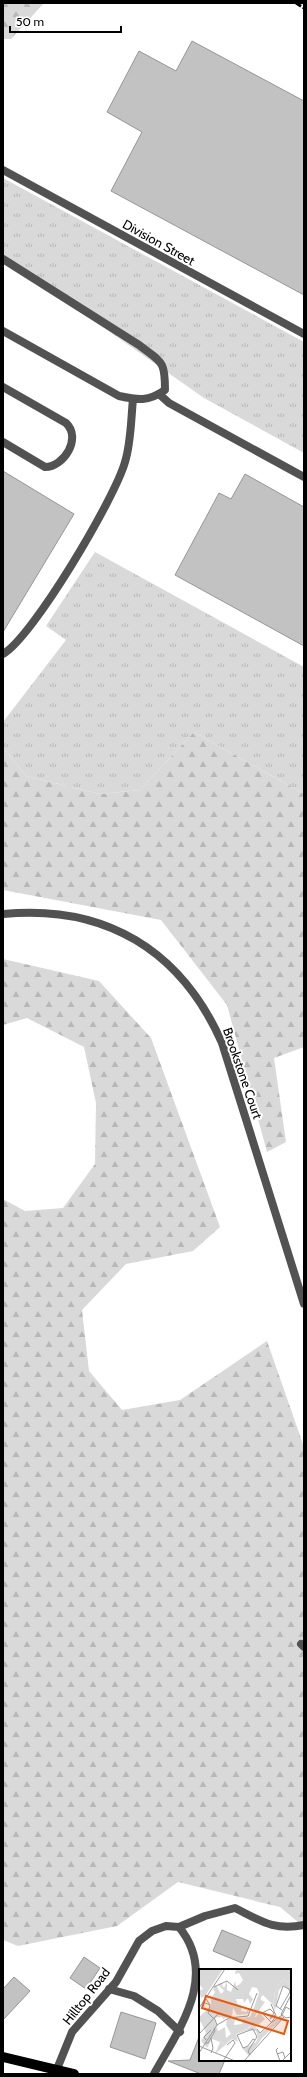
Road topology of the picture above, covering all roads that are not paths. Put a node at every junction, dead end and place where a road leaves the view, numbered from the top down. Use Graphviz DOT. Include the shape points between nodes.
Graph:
graph roads {
  1 [pos="3,170"];
  2 [pos="3,259"];
  3 [pos="3,331"];
  4 [pos="304,334"];
  5 [pos="3,387"];
  6 [pos="159,394"];
  7 [pos="132,399"];
  8 [pos="3,442"];
  9 [pos="304,477"];
  10 [pos="3,654"];
  11 [pos="3,914"];
  12 [pos="304,1304"];
  13 [pos="304,1925"];
  14 [pos="179,1927"];
  15 [pos="109,1989"];
  16 [pos="180,2032"];
  17 [pos="3,2057"];
  18 [pos="57,2069"];
  19 [pos="74,2074"];
  20 [pos="154,2074"];
  1 -- 4 [label="street, Division Street"];
  2 -- 6 [label="street" via="159,360 165,369 165,390"];
  3 -- 7 [label="street" via="119,396"];
  5 -- 8 [label="street" via="66,423 72,432 73,441 56,466 45,467"];
  6 -- 7 [label="street" via="153,398"];
  6 -- 9 [label="street" via="169,403"];
  7 -- 10 [label="street" via="125,462 101,515 49,600 25,632"];
  11 -- 12 [label="street, Brookstone Court" via="52,912 106,925 154,952 185,981 200,1000 222,1043"];
  13 -- 14 [label="street, Hilltop Road" via="287,1928 270,1926 234,1908"];
  14 -- 15 [label="street, Hilltop Road" via="166,1926 152,1931 139,1941 116,1982"];
  14 -- 16 [label="street" via="195,1955 197,1985"];
  15 -- 16 [label="street" via="134,1996 158,2011"];
  15 -- 18 [label="street, Hilltop Road" via="72,2032"];
  16 -- 20 [label="street"];
  17 -- 18 [label="main road"];
  18 -- 19 [label="main road"];
}
